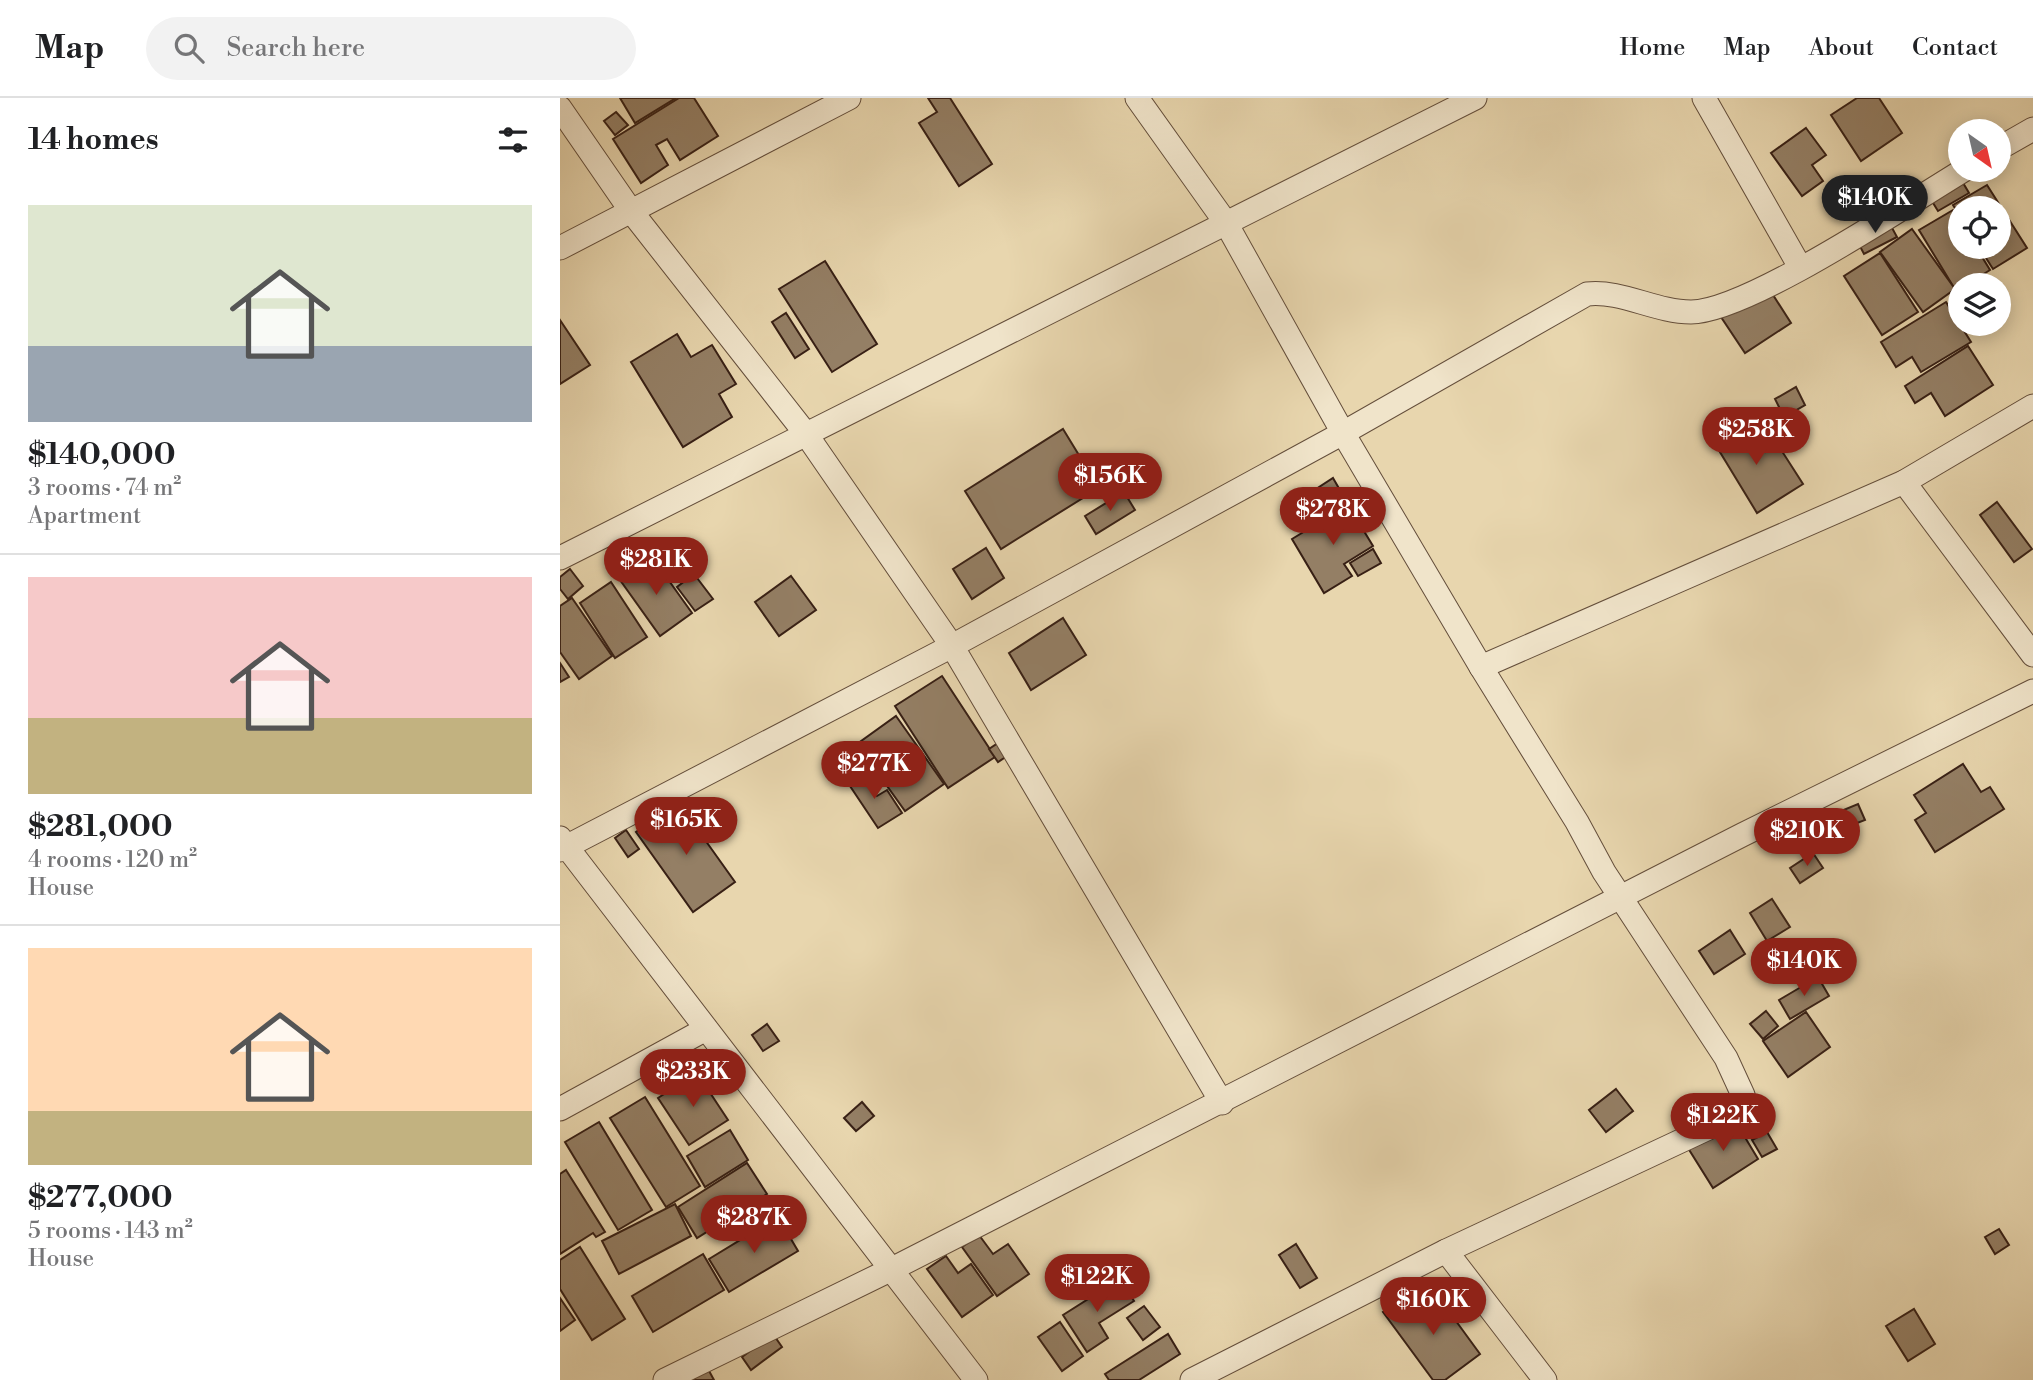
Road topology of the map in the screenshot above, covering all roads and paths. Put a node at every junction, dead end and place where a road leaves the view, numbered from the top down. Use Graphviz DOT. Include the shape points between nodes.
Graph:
graph roads {
  1 [pos="849,98"];
  2 [pos="1137,98"];
  3 [pos="1475,98"];
  4 [pos="1704,98"];
  5 [pos="560,107"];
  6 [pos="2033,129"];
  7 [pos="2011,142"];
  8 [pos="1948,179"];
  9 [pos="631,211"];
  10 [pos="1226,223"];
  11 [pos="560,248"];
  12 [pos="1800,267"];
  13 [pos="2033,406"];
  14 [pos="1343,433"];
  15 [pos="806,434"];
  16 [pos="1904,482"];
  17 [pos="560,558"];
  18 [pos="952,646"];
  19 [pos="2033,655"];
  20 [pos="1480,667"];
  21 [pos="2033,691"];
  22 [pos="562,845"];
  23 [pos="1622,897"];
  24 [pos="706,1029"];
  25 [pos="1222,1103"];
  26 [pos="560,1109"];
  27 [pos="1446,1251"];
  28 [pos="890,1270"];
  29 [pos="665,1380"];
  30 [pos="976,1380"];
  31 [pos="1192,1380"];
  32 [pos="1545,1380"];
  1 -- 9 [label="street"];
  2 -- 10 [label="street"];
  3 -- 10 [label="street"];
  4 -- 12 [label="street"];
  5 -- 9 [label="street"];
  6 -- 7 [label="street"];
  8 -- 12 [label="street"];
  9 -- 11 [label="street"];
  9 -- 15 [label="street"];
  10 -- 14 [label="street"];
  10 -- 15 [label="street"];
  12 -- 14 [label="street" via="1727,305 1692,312 1653,307 1603,292 1587,294"];
  13 -- 16 [label="street"];
  14 -- 18 [label="street"];
  14 -- 20 [label="street"];
  15 -- 17 [label="street"];
  15 -- 18 [label="street"];
  16 -- 19 [label="street"];
  16 -- 20 [label="street"];
  18 -- 22 [label="street"];
  18 -- 25 [label="street"];
  20 -- 23 [label="street"];
  21 -- 23 [label="street"];
  22 -- 24 [label="street"];
  23 -- 25 [label="street"];
  23 -- 27 [label="street" via="1726,1058 1743,1096 1717,1124"];
  24 -- 26 [label="street"];
  24 -- 28 [label="street"];
  25 -- 28 [label="street"];
  27 -- 31 [label="street"];
  27 -- 32 [label="street"];
  28 -- 29 [label="street"];
  28 -- 30 [label="street"];
}
